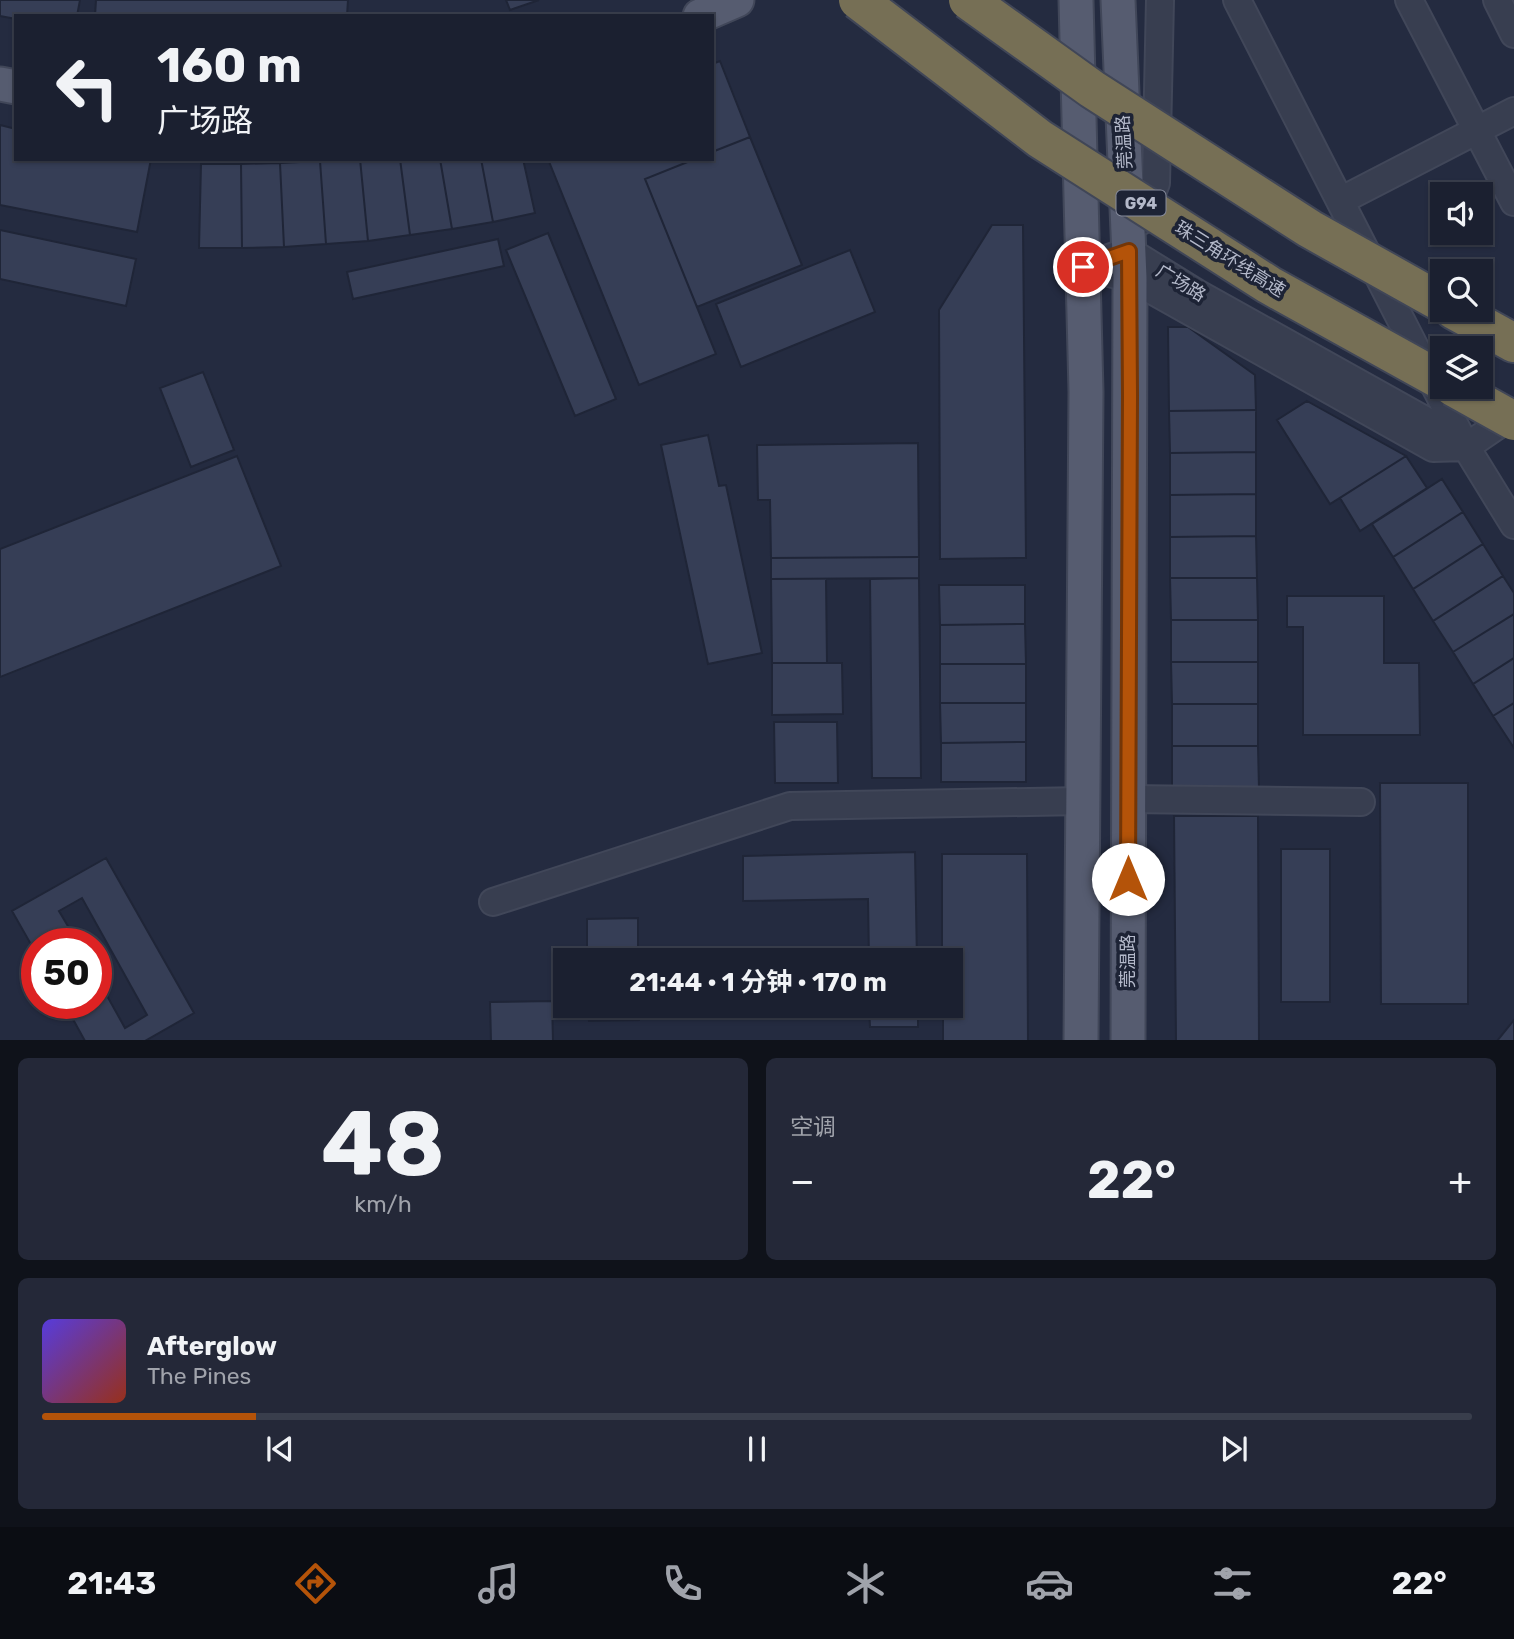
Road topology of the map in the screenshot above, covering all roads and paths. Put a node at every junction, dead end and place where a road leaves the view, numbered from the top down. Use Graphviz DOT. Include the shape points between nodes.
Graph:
graph roads {
  1 [pos="737,0"];
  2 [pos="858,0"];
  3 [pos="968,0"];
  4 [pos="1076,0"];
  5 [pos="1118,0"];
  6 [pos="1160,0"];
  7 [pos="1237,0"];
  8 [pos="1409,0"];
  9 [pos="1497,0"];
  10 [pos="705,14"];
  11 [pos="1514,34"];
  12 [pos="1514,111"];
  13 [pos="1477,130"];
  14 [pos="1340,201"];
  15 [pos="1514,202"];
  16 [pos="1129,265"];
  17 [pos="1083,267"];
  18 [pos="1430,296"];
  19 [pos="1476,322"];
  20 [pos="1514,343"];
  21 [pos="1430,374"];
  22 [pos="1475,399"];
  23 [pos="1514,414"];
  24 [pos="1514,421"];
  25 [pos="1466,447"];
  26 [pos="1514,524"];
  27 [pos="1128,799"];
  28 [pos="1083,801"];
  29 [pos="1361,802"];
  30 [pos="492,902"];
  31 [pos="1081,1040"];
  32 [pos="1128,1040"];
  1 -- 10 [label="main road"];
  2 -- 21 [label="highway, 珠三角环线高速 / G94, bridge" via="1040,139 1269,285"];
  3 -- 18 [label="highway, bridge" via="1092,89 1310,229"];
  4 -- 17 [label="main road"];
  5 -- 16 [label="main road, 莞温路"];
  6 -- 16 [label="street" via="1156,183"];
  7 -- 14 [label="street"];
  8 -- 13 [label="street"];
  9 -- 11 [label="street"];
  12 -- 13 [label="street"];
  13 -- 14 [label="street"];
  13 -- 15 [label="street"];
  14 -- 25 [label="street"];
  16 -- 17 [label="street"];
  16 -- 25 [label="street, 广场路" via="1433,448"];
  16 -- 27 [label="main road, 莞温路"];
  17 -- 28 [label="main road"];
  19 -- 20 [label="highway"];
  22 -- 24 [label="highway, bridge"];
  23 -- 25 [label="street"];
  25 -- 26 [label="street"];
  27 -- 29 [label="street"];
  27 -- 32 [label="main road, 莞温路"];
  28 -- 30 [label="street" via="790,806"];
  28 -- 31 [label="main road"];
}
